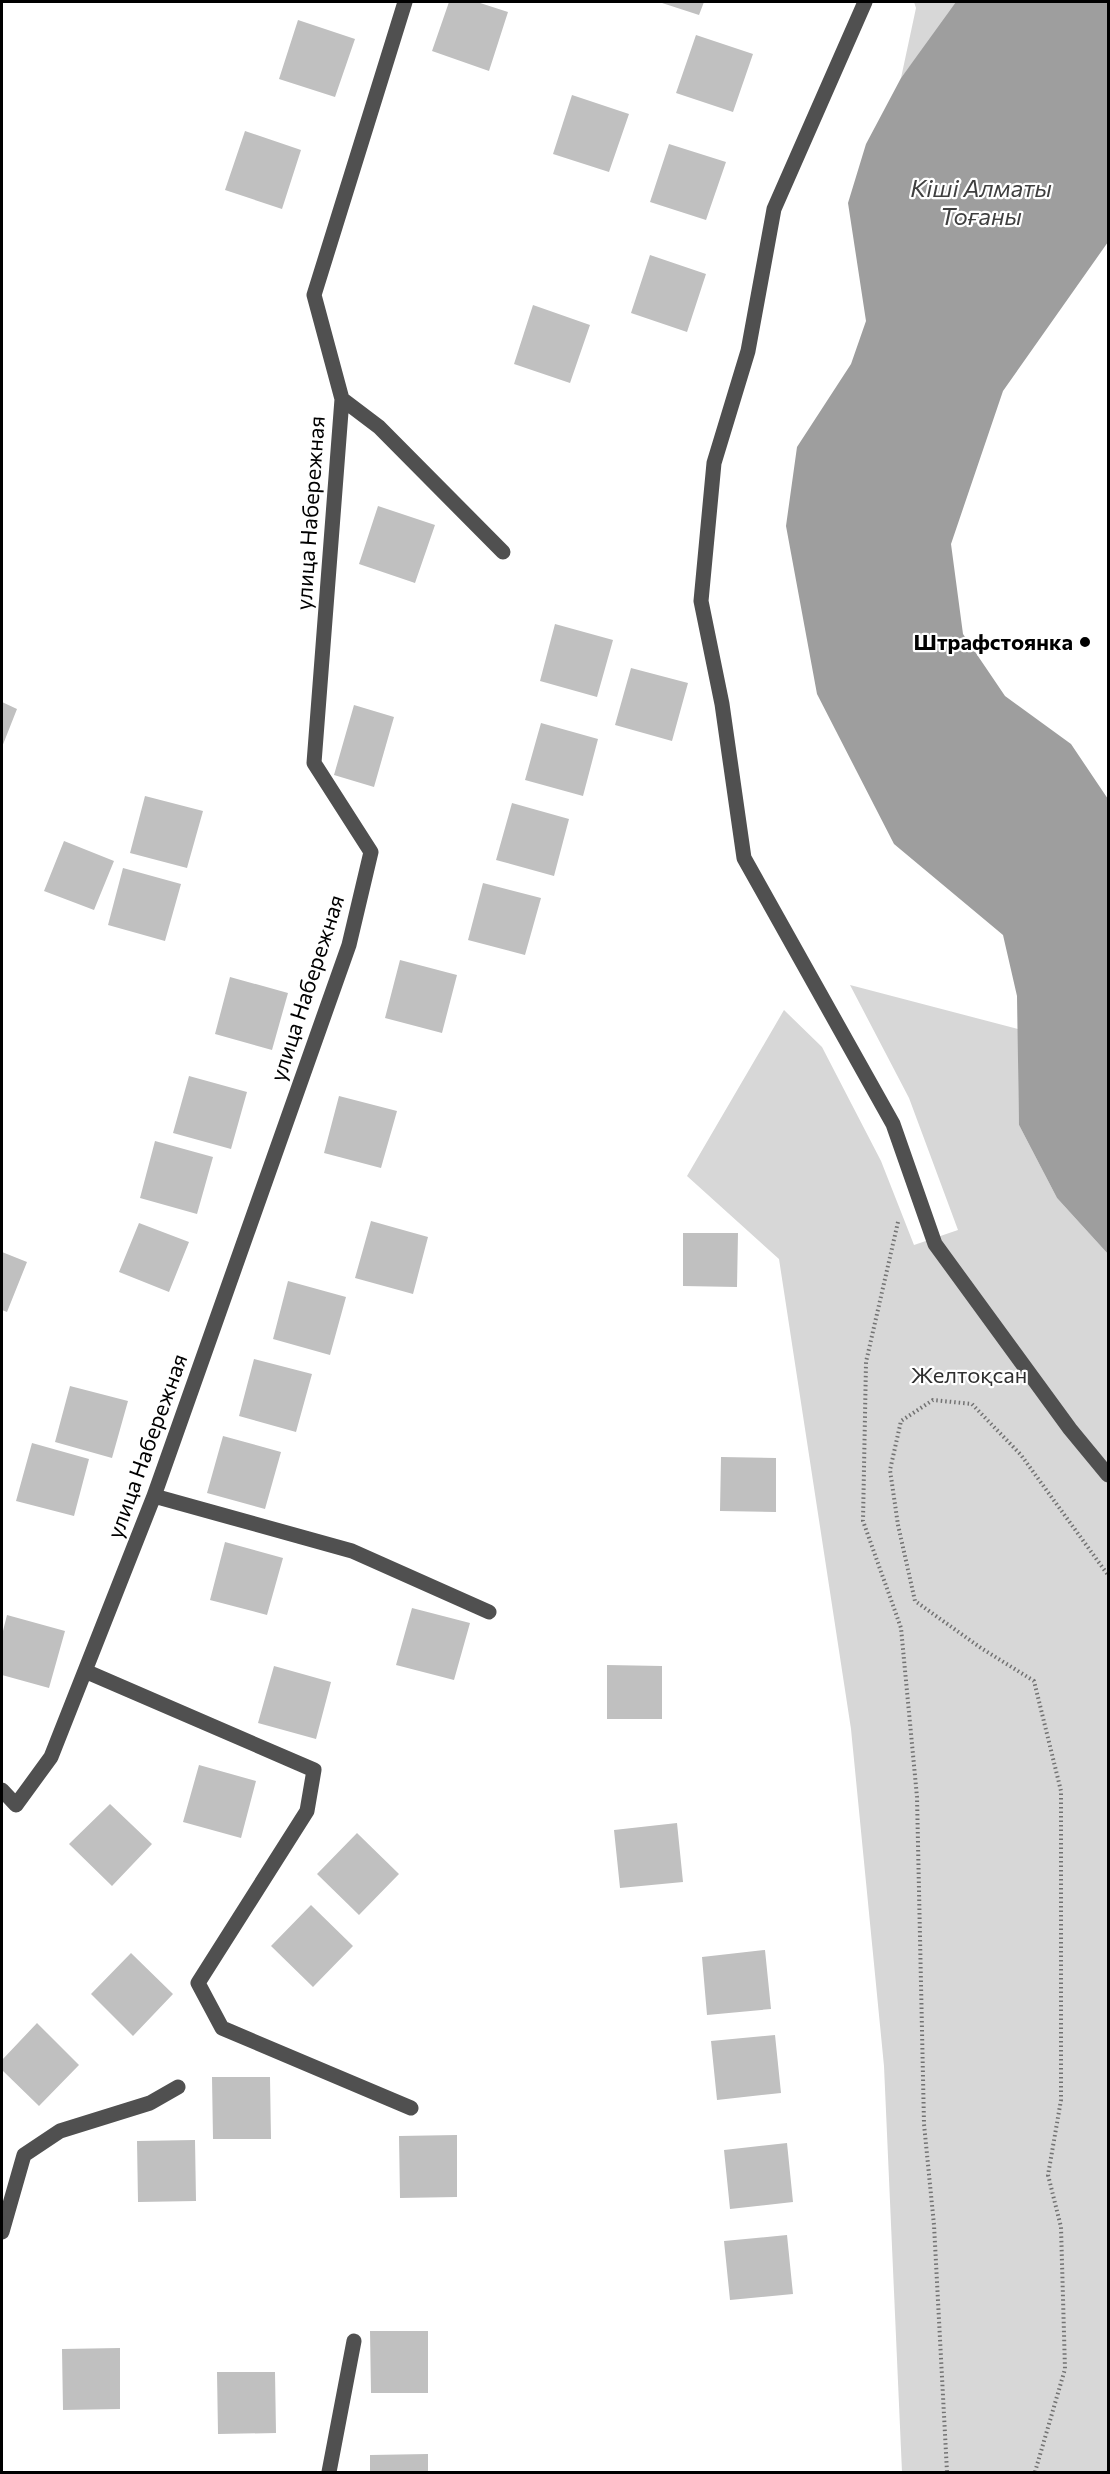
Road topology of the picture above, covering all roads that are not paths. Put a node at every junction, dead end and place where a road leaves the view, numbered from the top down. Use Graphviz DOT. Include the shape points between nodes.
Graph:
graph roads {
  1 [pos="405,2"];
  2 [pos="865,2"];
  3 [pos="342,399"];
  4 [pos="503,552"];
  5 [pos="1108,1475"];
  6 [pos="154,1496"];
  7 [pos="489,1612"];
  8 [pos="85,1671"];
  9 [pos="2,1790"];
  10 [pos="178,2087"];
  11 [pos="411,2108"];
  12 [pos="2,2232"];
  13 [pos="354,2341"];
  14 [pos="329,2472"];
  1 -- 3 [label="street, улица Набережная" via="314,295"];
  2 -- 5 [label="street" via="774,209 748,351 714,463 701,601 722,704 744,858 893,1124 935,1244 1070,1430"];
  3 -- 4 [label="street" via="379,427"];
  3 -- 6 [label="street, улица Набережная" via="314,763 371,852 349,945"];
  6 -- 7 [label="street" via="352,1551"];
  6 -- 8 [label="street, улица Набережная"];
  8 -- 9 [label="street, улица Набережная" via="51,1756 16,1805"];
  8 -- 11 [label="street" via="314,1770 307,1811 198,1983 222,2028"];
  10 -- 12 [label="street" via="150,2103 60,2131 24,2155"];
  13 -- 14 [label="street"];
}
